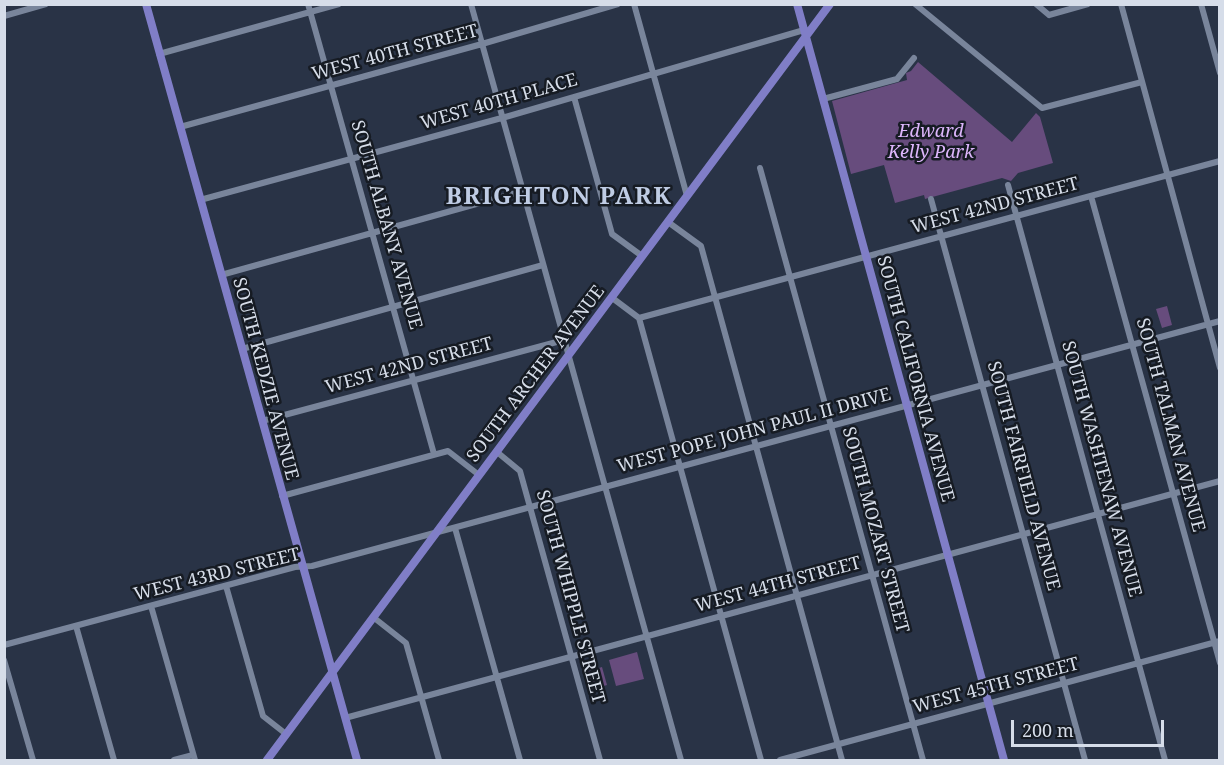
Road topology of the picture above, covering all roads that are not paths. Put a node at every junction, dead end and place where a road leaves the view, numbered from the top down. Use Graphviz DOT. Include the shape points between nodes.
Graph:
graph roads {
  1 [pos="46,4"];
  2 [pos="146,4"];
  3 [pos="308,4"];
  4 [pos="339,4"];
  5 [pos="471,4"];
  6 [pos="618,4"];
  7 [pos="634,4"];
  8 [pos="797,4"];
  9 [pos="830,4"];
  10 [pos="915,4"];
  11 [pos="1036,4"];
  12 [pos="1046,4"];
  13 [pos="1088,4"];
  14 [pos="1121,4"];
  15 [pos="1201,4"];
  16 [pos="310,12"];
  17 [pos="1049,15"];
  18 [pos="4,16"];
  19 [pos="805,33"];
  20 [pos="482,44"];
  21 [pos="159,54"];
  22 [pos="914,58"];
  23 [pos="1220,73"];
  24 [pos="653,74"];
  25 [pos="1142,82"];
  26 [pos="331,86"];
  27 [pos="574,97"];
  28 [pos="823,99"];
  29 [pos="502,118"];
  30 [pos="180,127"];
  31 [pos="351,159"];
  32 [pos="1220,161"];
  33 [pos="760,168"];
  34 [pos="1167,175"];
  35 [pos="1008,185"];
  36 [pos="523,191"];
  37 [pos="687,196"];
  38 [pos="1091,196"];
  39 [pos="931,199"];
  40 [pos="200,200"];
  41 [pos="1016,216"];
  42 [pos="668,222"];
  43 [pos="372,233"];
  44 [pos="941,236"];
  45 [pos="642,256"];
  46 [pos="866,257"];
  47 [pos="543,265"];
  48 [pos="221,274"];
  49 [pos="790,277"];
  50 [pos="611,297"];
  51 [pos="716,297"];
  52 [pos="393,307"];
  53 [pos="639,318"];
  54 [pos="1220,321"];
  55 [pos="1208,324"];
  56 [pos="564,340"];
  57 [pos="1132,344"];
  58 [pos="242,349"];
  59 [pos="568,356"];
  60 [pos="1057,365"];
  61 [pos="1220,368"];
  62 [pos="413,381"];
  63 [pos="982,385"];
  64 [pos="907,405"];
  65 [pos="262,422"];
  66 [pos="831,426"];
  67 [pos="756,446"];
  68 [pos="496,452"];
  69 [pos="434,454"];
  70 [pos="680,467"];
  71 [pos="479,475"];
  72 [pos="1220,481"];
  73 [pos="606,487"];
  74 [pos="1174,493"];
  75 [pos="282,496"];
  76 [pos="530,507"];
  77 [pos="1098,514"];
  78 [pos="455,528"];
  79 [pos="436,533"];
  80 [pos="1023,534"];
  81 [pos="948,555"];
  82 [pos="302,567"];
  83 [pos="872,575"];
  84 [pos="226,586"];
  85 [pos="797,595"];
  86 [pos="151,606"];
  87 [pos="721,616"];
  88 [pos="374,617"];
  89 [pos="76,626"];
  90 [pos="647,636"];
  91 [pos="1217,642"];
  92 [pos="4,645"];
  93 [pos="571,657"];
  94 [pos="4,660"];
  95 [pos="1138,663"];
  96 [pos="1220,663"];
  97 [pos="332,674"];
  98 [pos="496,677"];
  99 [pos="1064,683"];
  100 [pos="421,697"];
  101 [pos="989,704"];
  102 [pos="345,718"];
  103 [pos="913,724"];
  104 [pos="286,734"];
  105 [pos="838,745"];
  106 [pos="274,756"];
  107 [pos="194,758"];
  108 [pos="33,760"];
  109 [pos="114,760"];
  110 [pos="174,760"];
  111 [pos="267,760"];
  112 [pos="357,760"];
  113 [pos="439,760"];
  114 [pos="520,760"];
  115 [pos="600,760"];
  116 [pos="681,760"];
  117 [pos="761,760"];
  118 [pos="780,760"];
  119 [pos="842,760"];
  120 [pos="923,760"];
  121 [pos="1004,760"];
  122 [pos="1085,760"];
  123 [pos="1165,760"];
  1 -- 18 [label="street"];
  2 -- 21 [label="main road, SOUTH KEDZIE AVENUE"];
  3 -- 16 [label="street, SOUTH ALBANY AVENUE"];
  4 -- 16 [label="street"];
  5 -- 20 [label="street"];
  6 -- 20 [label="street, WEST 40TH STREET"];
  7 -- 24 [label="street"];
  8 -- 19 [label="main road, SOUTH CALIFORNIA AVENUE"];
  9 -- 19 [label="main road, SOUTH ARCHER AVENUE"];
  10 -- 25 [label="street" via="1042,108"];
  11 -- 17 [label="street"];
  12 -- 17 [label="street"];
  13 -- 17 [label="street"];
  14 -- 25 [label="street"];
  15 -- 23 [label="street"];
  16 -- 21 [label="street"];
  16 -- 26 [label="street, SOUTH ALBANY AVENUE"];
  19 -- 24 [label="street, WEST 40TH PLACE"];
  19 -- 28 [label="main road, SOUTH CALIFORNIA AVENUE"];
  19 -- 37 [label="main road, SOUTH ARCHER AVENUE"];
  20 -- 26 [label="street, WEST 40TH STREET"];
  20 -- 29 [label="street"];
  21 -- 30 [label="main road, SOUTH KEDZIE AVENUE"];
  22 -- 28 [label="street" via="897,79"];
  24 -- 27 [label="street, WEST 40TH PLACE"];
  24 -- 37 [label="street"];
  25 -- 34 [label="street"];
  26 -- 30 [label="street, WEST 40TH STREET"];
  26 -- 31 [label="street, SOUTH ALBANY AVENUE"];
  27 -- 29 [label="street, WEST 40TH PLACE"];
  27 -- 45 [label="street" via="612,234"];
  28 -- 46 [label="main road, SOUTH CALIFORNIA AVENUE"];
  29 -- 31 [label="street, WEST 40TH PLACE"];
  29 -- 36 [label="street"];
  30 -- 40 [label="main road, SOUTH KEDZIE AVENUE"];
  31 -- 40 [label="street, WEST 40TH PLACE"];
  31 -- 43 [label="street, SOUTH ALBANY AVENUE"];
  32 -- 34 [label="street, WEST 42ND STREET"];
  33 -- 49 [label="street, SOUTH MOZART STREET"];
  34 -- 38 [label="street, WEST 42ND STREET"];
  34 -- 55 [label="street"];
  35 -- 41 [label="street, SOUTH WASHTENAW AVENUE"];
  36 -- 43 [label="street"];
  36 -- 47 [label="street"];
  37 -- 42 [label="main road, SOUTH ARCHER AVENUE"];
  38 -- 41 [label="street, WEST 42ND STREET"];
  38 -- 57 [label="street, SOUTH TALMAN AVENUE"];
  39 -- 44 [label="street, SOUTH FAIRFIELD AVENUE"];
  40 -- 48 [label="main road, SOUTH KEDZIE AVENUE"];
  41 -- 44 [label="street, WEST 42ND STREET"];
  41 -- 60 [label="street, SOUTH WASHTENAW AVENUE"];
  42 -- 45 [label="main road, SOUTH ARCHER AVENUE"];
  42 -- 51 [label="street" via="701,246"];
  43 -- 48 [label="street"];
  43 -- 52 [label="street, SOUTH ALBANY AVENUE"];
  44 -- 46 [label="street, WEST 42ND STREET"];
  44 -- 63 [label="street, SOUTH FAIRFIELD AVENUE"];
  45 -- 50 [label="main road, SOUTH ARCHER AVENUE"];
  46 -- 49 [label="street, WEST 42ND STREET"];
  46 -- 64 [label="main road, SOUTH CALIFORNIA AVENUE"];
  47 -- 52 [label="street"];
  47 -- 56 [label="street"];
  48 -- 58 [label="main road, SOUTH KEDZIE AVENUE"];
  49 -- 51 [label="street, WEST 42ND STREET"];
  49 -- 66 [label="street, SOUTH MOZART STREET"];
  50 -- 53 [label="street"];
  50 -- 59 [label="main road, SOUTH ARCHER AVENUE"];
  51 -- 53 [label="street, WEST 42ND STREET"];
  51 -- 67 [label="street"];
  52 -- 58 [label="street"];
  52 -- 62 [label="street, SOUTH ALBANY AVENUE"];
  53 -- 70 [label="street"];
  54 -- 55 [label="street, WEST POPE JOHN PAUL II DRIVE"];
  55 -- 57 [label="street, WEST POPE JOHN PAUL II DRIVE"];
  55 -- 61 [label="street"];
  56 -- 59 [label="street"];
  56 -- 62 [label="street, WEST 42ND STREET"];
  57 -- 60 [label="street, WEST POPE JOHN PAUL II DRIVE"];
  57 -- 74 [label="street, SOUTH TALMAN AVENUE"];
  58 -- 65 [label="main road, SOUTH KEDZIE AVENUE"];
  59 -- 68 [label="main road, SOUTH ARCHER AVENUE"];
  59 -- 73 [label="street"];
  60 -- 63 [label="street, WEST POPE JOHN PAUL II DRIVE"];
  60 -- 77 [label="street, SOUTH WASHTENAW AVENUE"];
  62 -- 65 [label="street, WEST 42ND STREET"];
  62 -- 69 [label="street, SOUTH ALBANY AVENUE"];
  63 -- 64 [label="street, WEST POPE JOHN PAUL II DRIVE"];
  63 -- 80 [label="street, SOUTH FAIRFIELD AVENUE"];
  64 -- 66 [label="street, WEST POPE JOHN PAUL II DRIVE"];
  64 -- 81 [label="main road, SOUTH CALIFORNIA AVENUE"];
  65 -- 75 [label="main road, SOUTH KEDZIE AVENUE"];
  66 -- 67 [label="street, WEST POPE JOHN PAUL II DRIVE"];
  66 -- 83 [label="street, SOUTH MOZART STREET"];
  67 -- 70 [label="street, WEST POPE JOHN PAUL II DRIVE"];
  67 -- 85 [label="street"];
  68 -- 71 [label="main road, SOUTH ARCHER AVENUE"];
  68 -- 76 [label="street, SOUTH WHIPPLE STREET" via="520,471"];
  69 -- 71 [label="street" via="448,451"];
  69 -- 75 [label="street"];
  70 -- 73 [label="street, WEST POPE JOHN PAUL II DRIVE"];
  70 -- 87 [label="street"];
  71 -- 79 [label="main road, SOUTH ARCHER AVENUE"];
  72 -- 74 [label="street, WEST 44TH STREET"];
  73 -- 76 [label="street, WEST POPE JOHN PAUL II DRIVE"];
  73 -- 90 [label="street"];
  74 -- 77 [label="street, WEST 44TH STREET"];
  74 -- 91 [label="street, SOUTH TALMAN AVENUE"];
  75 -- 82 [label="main road, SOUTH KEDZIE AVENUE"];
  76 -- 78 [label="street, WEST POPE JOHN PAUL II DRIVE"];
  76 -- 93 [label="street, SOUTH WHIPPLE STREET"];
  77 -- 80 [label="street, WEST 44TH STREET"];
  77 -- 95 [label="street, SOUTH WASHTENAW AVENUE"];
  78 -- 79 [label="street, WEST POPE JOHN PAUL II DRIVE"];
  78 -- 98 [label="street"];
  79 -- 82 [label="street, WEST 43RD STREET"];
  79 -- 88 [label="main road, SOUTH ARCHER AVENUE"];
  80 -- 81 [label="street, WEST 44TH STREET"];
  80 -- 99 [label="street, SOUTH FAIRFIELD AVENUE"];
  81 -- 83 [label="street, WEST 44TH STREET"];
  81 -- 101 [label="main road, SOUTH CALIFORNIA AVENUE"];
  82 -- 84 [label="street, WEST 43RD STREET"];
  82 -- 97 [label="main road, SOUTH KEDZIE AVENUE"];
  83 -- 85 [label="street, WEST 44TH STREET"];
  83 -- 103 [label="street, SOUTH MOZART STREET"];
  84 -- 86 [label="street, WEST 43RD STREET"];
  84 -- 104 [label="street" via="263,716"];
  85 -- 87 [label="street, WEST 44TH STREET"];
  85 -- 105 [label="street"];
  86 -- 89 [label="street, WEST 43RD STREET"];
  86 -- 107 [label="street"];
  87 -- 90 [label="street, WEST 44TH STREET"];
  87 -- 117 [label="street"];
  88 -- 97 [label="main road, SOUTH ARCHER AVENUE"];
  88 -- 100 [label="street" via="406,643"];
  89 -- 92 [label="street, WEST 43RD STREET"];
  89 -- 109 [label="street"];
  90 -- 93 [label="street, WEST 44TH STREET"];
  90 -- 116 [label="street"];
  91 -- 95 [label="street, WEST 45TH STREET"];
  91 -- 96 [label="street, SOUTH TALMAN AVENUE"];
  93 -- 98 [label="street, WEST 44TH STREET"];
  93 -- 115 [label="street, SOUTH WHIPPLE STREET"];
  94 -- 108 [label="street"];
  95 -- 99 [label="street, WEST 45TH STREET"];
  95 -- 123 [label="street, SOUTH WASHTENAW AVENUE"];
  97 -- 102 [label="main road, SOUTH KEDZIE AVENUE"];
  97 -- 104 [label="main road, SOUTH ARCHER AVENUE"];
  98 -- 100 [label="street, WEST 44TH STREET"];
  98 -- 114 [label="street"];
  99 -- 101 [label="street, WEST 45TH STREET"];
  99 -- 122 [label="street, SOUTH FAIRFIELD AVENUE"];
  100 -- 102 [label="street, WEST 44TH STREET"];
  100 -- 113 [label="street"];
  101 -- 103 [label="street, WEST 45TH STREET"];
  101 -- 121 [label="main road, SOUTH CALIFORNIA AVENUE"];
  102 -- 112 [label="main road, SOUTH KEDZIE AVENUE"];
  103 -- 105 [label="street, WEST 45TH STREET"];
  103 -- 120 [label="street, SOUTH MOZART STREET"];
  104 -- 106 [label="main road, SOUTH ARCHER AVENUE"];
  105 -- 118 [label="street, WEST 45TH STREET"];
  105 -- 119 [label="street"];
  106 -- 111 [label="main road, SOUTH ARCHER AVENUE"];
  107 -- 110 [label="street"];
}
